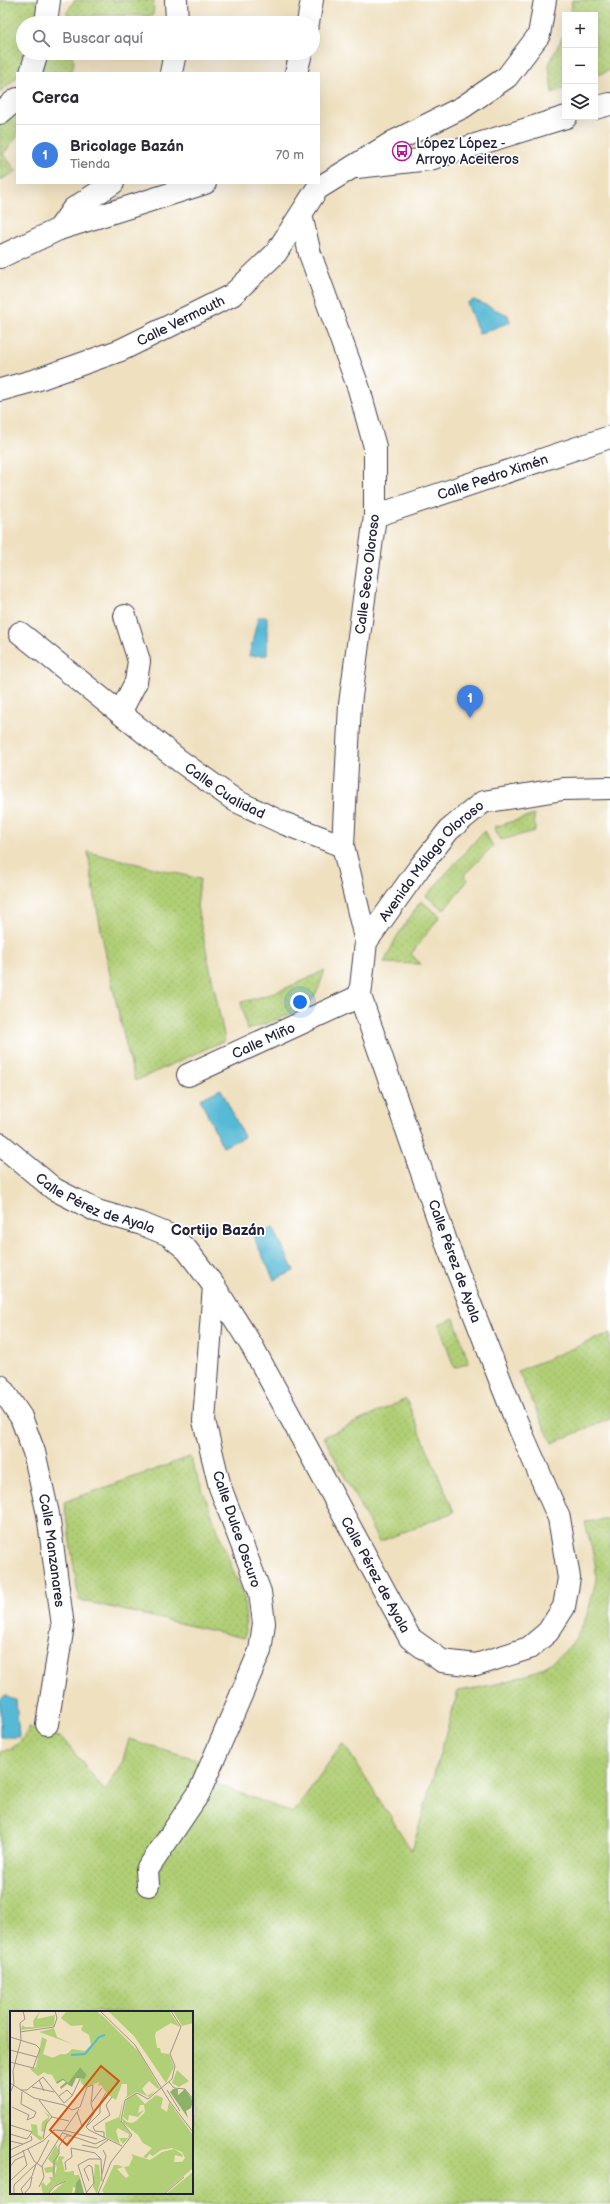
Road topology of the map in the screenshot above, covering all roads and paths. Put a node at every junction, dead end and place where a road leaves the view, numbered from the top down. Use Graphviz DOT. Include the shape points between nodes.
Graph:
graph roads {
  1 [pos="49,0"];
  2 [pos="176,0"];
  3 [pos="312,0"];
  4 [pos="545,0"];
  5 [pos="47,16"];
  6 [pos="177,16"];
  7 [pos="309,16"];
  8 [pos="35,60"];
  9 [pos="174,60"];
  10 [pos="299,60"];
  11 [pos="31,72"];
  12 [pos="171,72"];
  13 [pos="296,72"];
  14 [pos="16,100"];
  15 [pos="610,104"];
  16 [pos="598,107"];
  17 [pos="0,113"];
  18 [pos="562,118"];
  19 [pos="351,168"];
  20 [pos="320,182"];
  21 [pos="111,184"];
  22 [pos="202,184"];
  23 [pos="312,186"];
  24 [pos="301,215"];
  25 [pos="59,229"];
  26 [pos="0,256"];
  27 [pos="0,390"];
  28 [pos="610,438"];
  29 [pos="375,516"];
  30 [pos="126,616"];
  31 [pos="20,633"];
  32 [pos="120,713"];
  33 [pos="610,788"];
  34 [pos="343,846"];
  35 [pos="366,942"];
  36 [pos="360,996"];
  37 [pos="188,1075"];
  38 [pos="0,1144"];
  39 [pos="214,1286"];
  40 [pos="0,1386"];
  41 [pos="47,1724"];
  42 [pos="148,1885"];
  1 -- 5 [label="street"];
  2 -- 6 [label="street"];
  3 -- 7 [label="street"];
  4 -- 19 [label="street" via="539,35 507,77 463,107 393,142"];
  8 -- 11 [label="street"];
  9 -- 12 [label="street"];
  10 -- 13 [label="street"];
  14 -- 17 [label="street"];
  15 -- 16 [label="street"];
  18 -- 19 [label="street" via="430,159"];
  19 -- 20 [label="street"];
  21 -- 25 [label="street" via="73,209"];
  22 -- 25 [label="street"];
  23 -- 24 [label="street, Calle Vermouth"];
  24 -- 27 [label="street, Calle Vermouth" via="276,252 232,295 121,350"];
  24 -- 29 [label="street, Calle Seco Oloroso" via="310,254 359,389 375,447"];
  25 -- 26 [label="street"];
  28 -- 29 [label="street, Calle Pedro Ximén"];
  29 -- 34 [label="street, Calle Seco Oloroso" via="350,704"];
  30 -- 32 [label="street" via="139,661 136,682"];
  31 -- 32 [label="street, Calle Cualidad"];
  32 -- 34 [label="street, Calle Cualidad" via="236,801 283,823"];
  33 -- 35 [label="street, Avenida Málaga Oloroso" via="563,789 483,802 449,830"];
  34 -- 35 [label="street, Calle Seco Oloroso"];
  35 -- 36 [label="street, Avenida Málaga Oloroso"];
  36 -- 37 [label="street, Calle Miño"];
  36 -- 39 [label="street, Calle Pérez de Ayala" via="448,1247 515,1418 559,1518 569,1578 564,1606 548,1632 529,1648 476,1665 442,1661 410,1638 252,1346"];
  38 -- 39 [label="street, Calle Pérez de Ayala" via="54,1189 97,1211 169,1235 187,1250"];
  39 -- 42 [label="street, Calle Dulce Oscuro" via="204,1420 220,1487 260,1592 264,1623 260,1650 199,1793 147,1870"];
  40 -- 41 [label="street, Calle Manzanares" via="21,1417 34,1452 48,1514 63,1626"];
}
